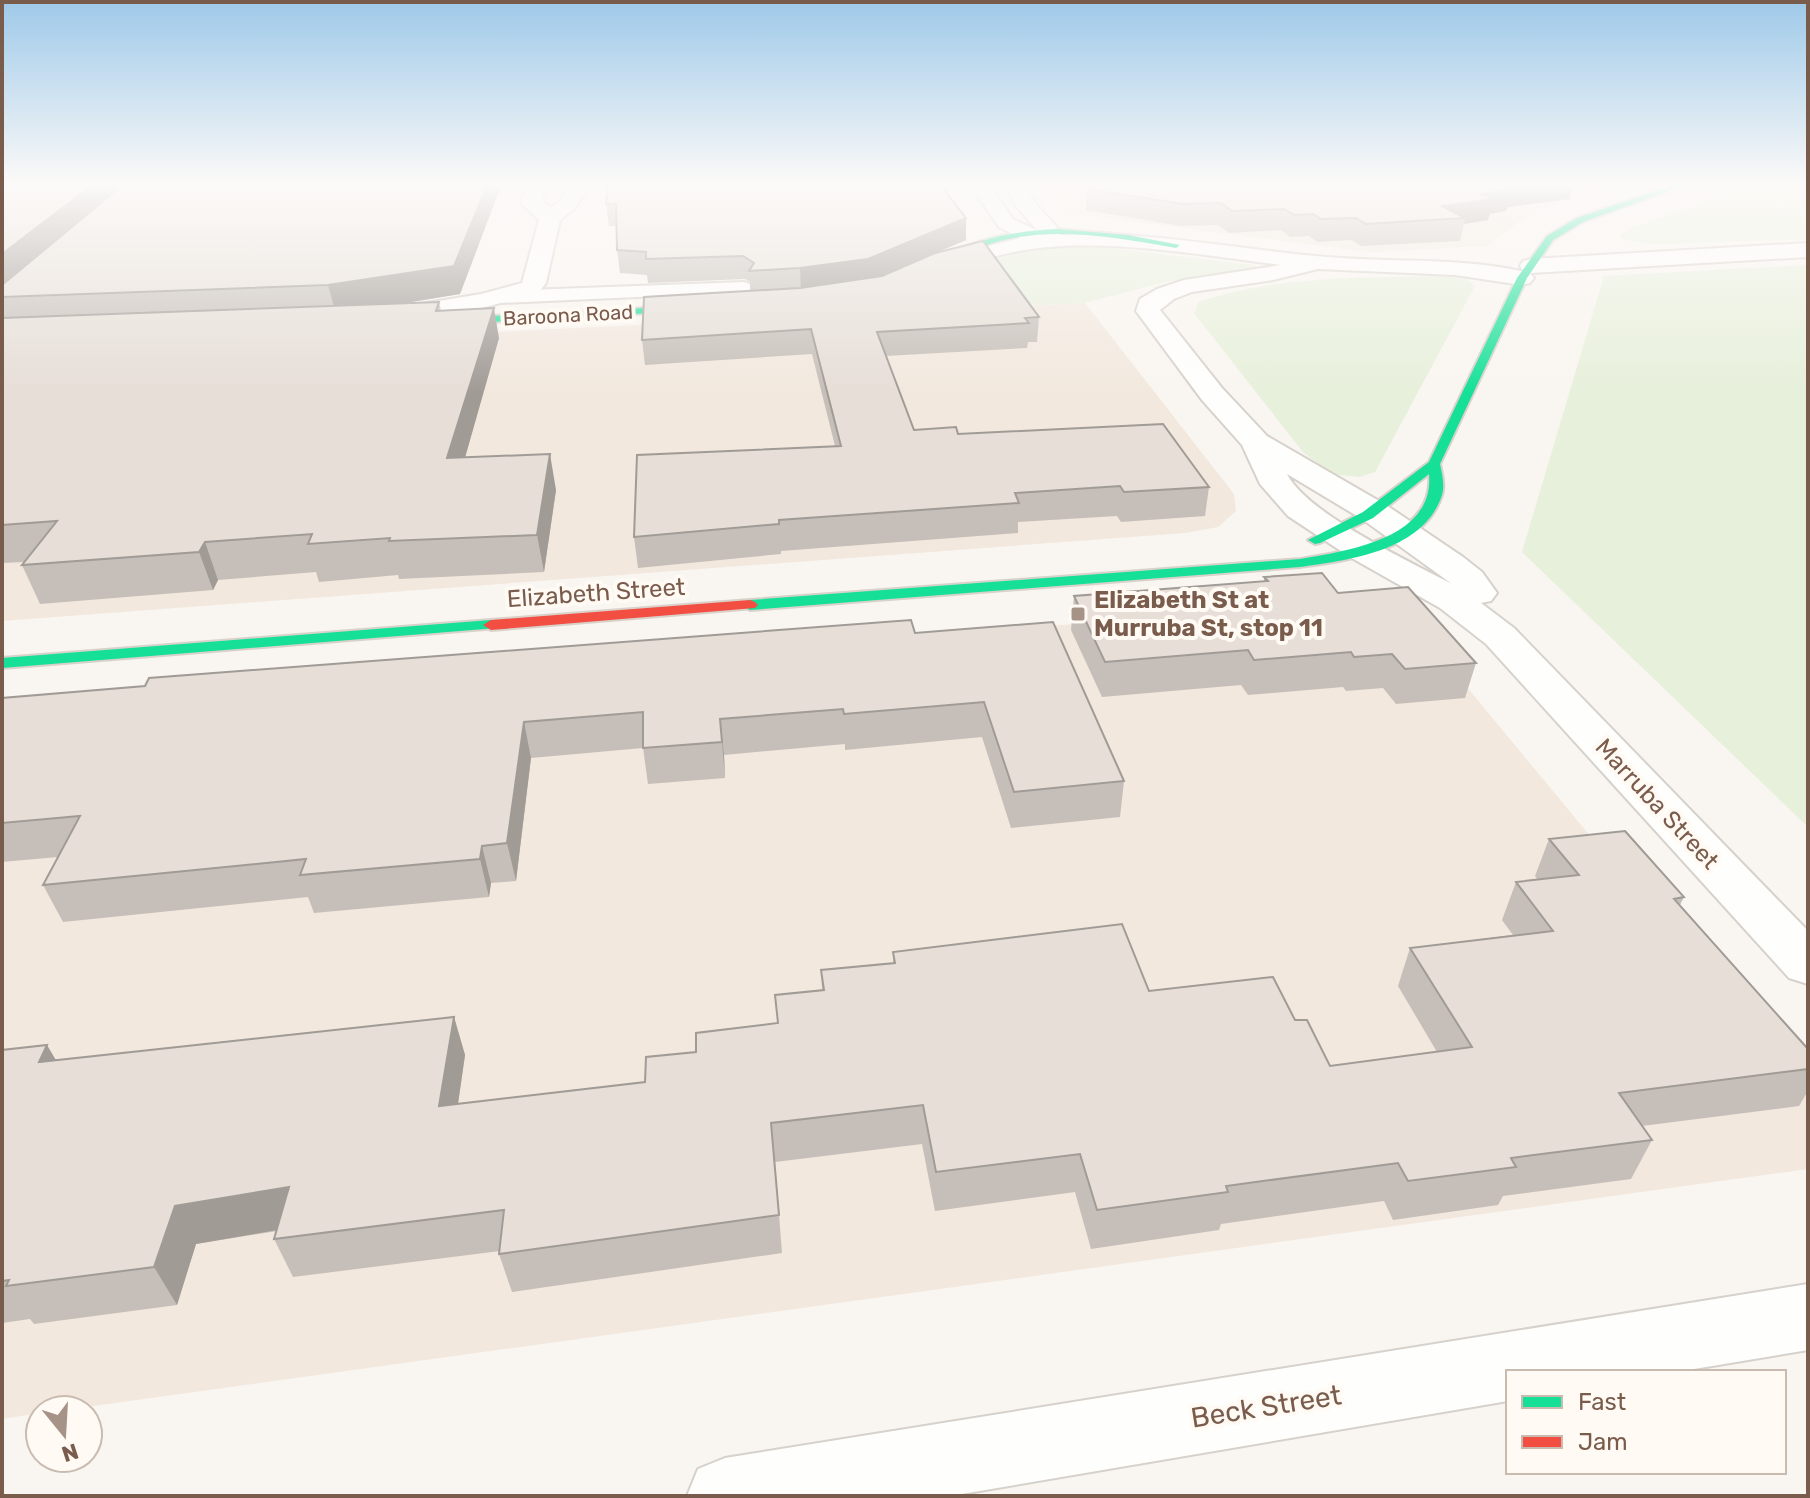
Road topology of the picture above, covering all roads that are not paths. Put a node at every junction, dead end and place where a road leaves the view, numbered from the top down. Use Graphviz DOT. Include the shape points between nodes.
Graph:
graph roads {
  1 [pos="541,253"];
  2 [pos="963,253"];
  3 [pos="984,253"];
  4 [pos="1237,253"];
  5 [pos="1539,253"];
  6 [pos="1765,253"];
  7 [pos="1314,263"];
  8 [pos="936,266"];
  9 [pos="1528,269"];
  10 [pos="909,278"];
  11 [pos="744,288"];
  12 [pos="500,297"];
  13 [pos="756,305"];
  14 [pos="360,322"];
  15 [pos="1256,442"];
  16 [pos="1434,464"];
  17 [pos="1374,512"];
  18 [pos="1403,532"];
  19 [pos="1348,541"];
  20 [pos="1193,573"];
  21 [pos="1508,643"];
  22 [pos="2,663"];
  23 [pos="1808,964"];
  24 [pos="1808,1317"];
  25 [pos="725,1496"];
  1 -- 12 [label="street" via="532,286"];
  2 -- 8 [label="street"];
  3 -- 8 [label="street"];
  4 -- 7 [label="street"];
  5 -- 9 [label="street"];
  6 -- 9 [label="street"];
  7 -- 9 [label="street"];
  7 -- 15 [label="street, Marruba Street" via="1282,274 1187,288 1149,304 1155,324"];
  8 -- 10 [label="street"];
  9 -- 16 [label="street"];
  11 -- 12 [label="lane"];
  12 -- 14 [label="street"];
  13 -- 14 [label="street, Baroona Road"];
  15 -- 17 [label="street, Marruba Street"];
  15 -- 19 [label="street, Marruba Street" via="1281,490"];
  16 -- 17 [label="street, Elizabeth Street"];
  16 -- 18 [label="street, Elizabeth Street" via="1431,506"];
  17 -- 18 [label="street, Marruba Street"];
  17 -- 19 [label="street, Elizabeth Street"];
  18 -- 19 [label="street, Elizabeth Street"];
  18 -- 21 [label="street, Marruba Street" via="1473,585"];
  19 -- 20 [label="street, Elizabeth Street"];
  19 -- 20 [label="street, Elizabeth Street" via="1300,563"];
  19 -- 21 [label="street, Marruba Street" via="1453,600"];
  20 -- 22 [label="street, Elizabeth Street"];
  21 -- 23 [label="street, Marruba Street"];
  24 -- 25 [label="street, Beck Street"];
}
